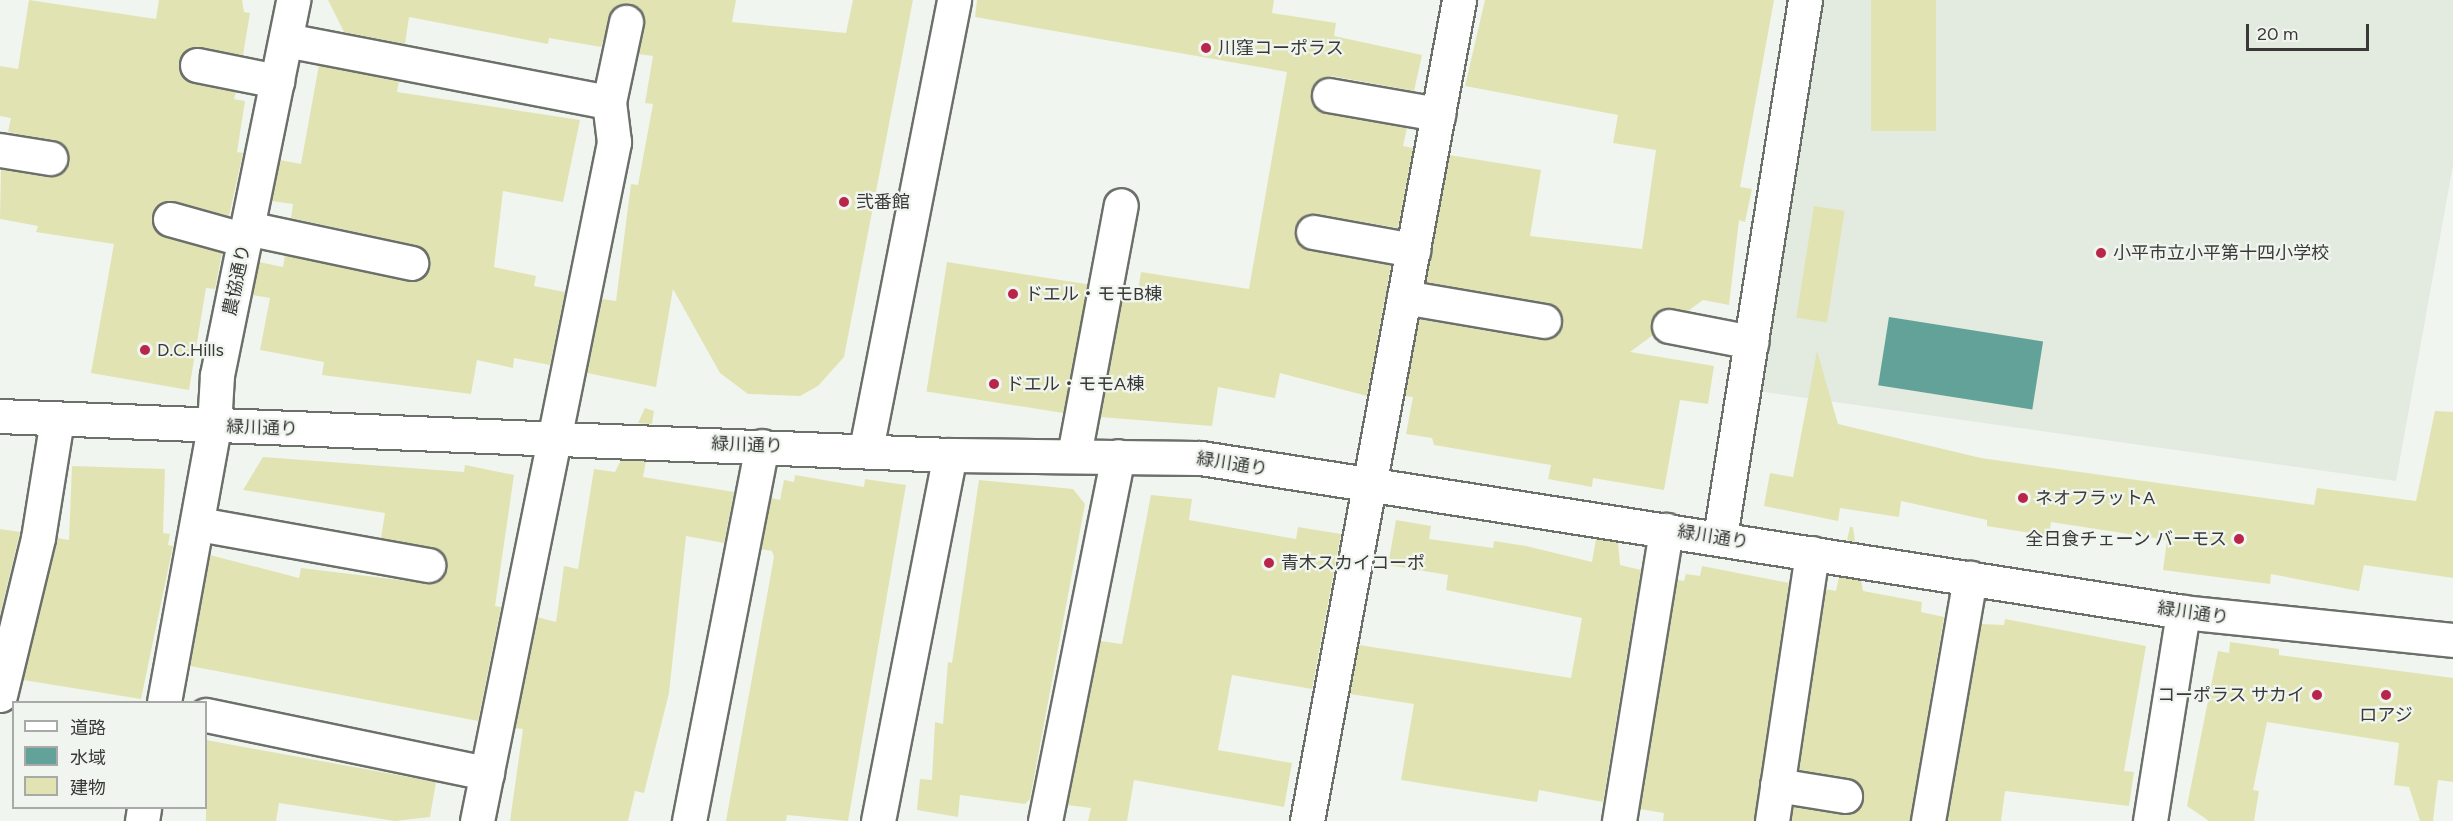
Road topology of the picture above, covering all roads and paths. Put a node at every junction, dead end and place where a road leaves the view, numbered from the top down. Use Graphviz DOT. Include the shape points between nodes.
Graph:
graph roads {
  1 [pos="292,0"];
  2 [pos="954,0"];
  3 [pos="1459,0"];
  4 [pos="1805,0"];
  5 [pos="626,22"];
  6 [pos="286,40"];
  7 [pos="197,65"];
  8 [pos="277,81"];
  9 [pos="1329,95"];
  10 [pos="609,102"];
  11 [pos="1438,114"];
  12 [pos="0,150"];
  13 [pos="50,159"];
  14 [pos="1121,205"];
  15 [pos="170,219"];
  16 [pos="1313,232"];
  17 [pos="246,234"];
  18 [pos="1413,250"];
  19 [pos="411,263"];
  20 [pos="1404,297"];
  21 [pos="1544,321"];
  22 [pos="1669,326"];
  23 [pos="1750,342"];
  24 [pos="0,416"];
  25 [pos="57,419"];
  26 [pos="214,426"];
  27 [pos="552,438"];
  28 [pos="762,446"];
  29 [pos="866,449"];
  30 [pos="950,455"];
  31 [pos="1074,455"];
  32 [pos="1118,456"];
  33 [pos="1369,488"];
  34 [pos="198,524"];
  35 [pos="1666,530"];
  36 [pos="1720,537"];
  37 [pos="1812,553"];
  38 [pos="428,565"];
  39 [pos="1970,578"];
  40 [pos="2184,612"];
  41 [pos="2453,640"];
  42 [pos="0,695"];
  43 [pos="164,701"];
  44 [pos="207,715"];
  45 [pos="487,773"];
  46 [pos="1777,785"];
  47 [pos="1845,796"];
  48 [pos="477,821"];
  49 [pos="689,821"];
  50 [pos="878,821"];
  51 [pos="1045,821"];
  52 [pos="1307,821"];
  53 [pos="1619,821"];
  54 [pos="1772,821"];
  55 [pos="1928,821"];
  56 [pos="2150,821"];
  1 -- 6 [label="street, 農協通り"];
  2 -- 29 [label="street"];
  3 -- 11 [label="street"];
  4 -- 23 [label="street"];
  5 -- 10 [label="street"];
  6 -- 8 [label="street, 農協通り"];
  6 -- 10 [label="street"];
  7 -- 8 [label="street"];
  8 -- 17 [label="street, 農協通り"];
  9 -- 11 [label="street"];
  10 -- 27 [label="street" via="614,142"];
  11 -- 18 [label="street"];
  12 -- 13 [label="street"];
  14 -- 31 [label="street"];
  15 -- 17 [label="street"];
  16 -- 18 [label="street"];
  17 -- 19 [label="street"];
  17 -- 26 [label="street, 農協通り" via="217,375"];
  18 -- 20 [label="street"];
  20 -- 21 [label="street"];
  20 -- 33 [label="street"];
  22 -- 23 [label="street"];
  23 -- 36 [label="street"];
  24 -- 25 [label="street, 緑川通り"];
  25 -- 26 [label="street, 緑川通り"];
  25 -- 42 [label="street" via="38,538"];
  26 -- 27 [label="street, 緑川通り"];
  26 -- 34 [label="street, 農協通り"];
  27 -- 28 [label="street, 緑川通り"];
  27 -- 45 [label="street"];
  28 -- 29 [label="street, 緑川通り"];
  28 -- 49 [label="street"];
  29 -- 30 [label="street, 緑川通り"];
  30 -- 31 [label="street, 緑川通り"];
  30 -- 50 [label="street"];
  31 -- 32 [label="street, 緑川通り"];
  32 -- 33 [label="street, 緑川通り" via="1201,458"];
  32 -- 51 [label="street"];
  33 -- 35 [label="street, 緑川通り"];
  33 -- 52 [label="street"];
  34 -- 38 [label="street"];
  34 -- 43 [label="street, 農協通り"];
  35 -- 36 [label="street, 緑川通り"];
  35 -- 53 [label="street"];
  36 -- 37 [label="street, 緑川通り"];
  37 -- 39 [label="street, 緑川通り"];
  37 -- 46 [label="street"];
  39 -- 40 [label="street, 緑川通り"];
  39 -- 55 [label="street"];
  40 -- 41 [label="street, 緑川通り"];
  40 -- 56 [label="street"];
  44 -- 45 [label="street"];
  45 -- 48 [label="street"];
  46 -- 47 [label="street"];
  46 -- 54 [label="street"];
}
